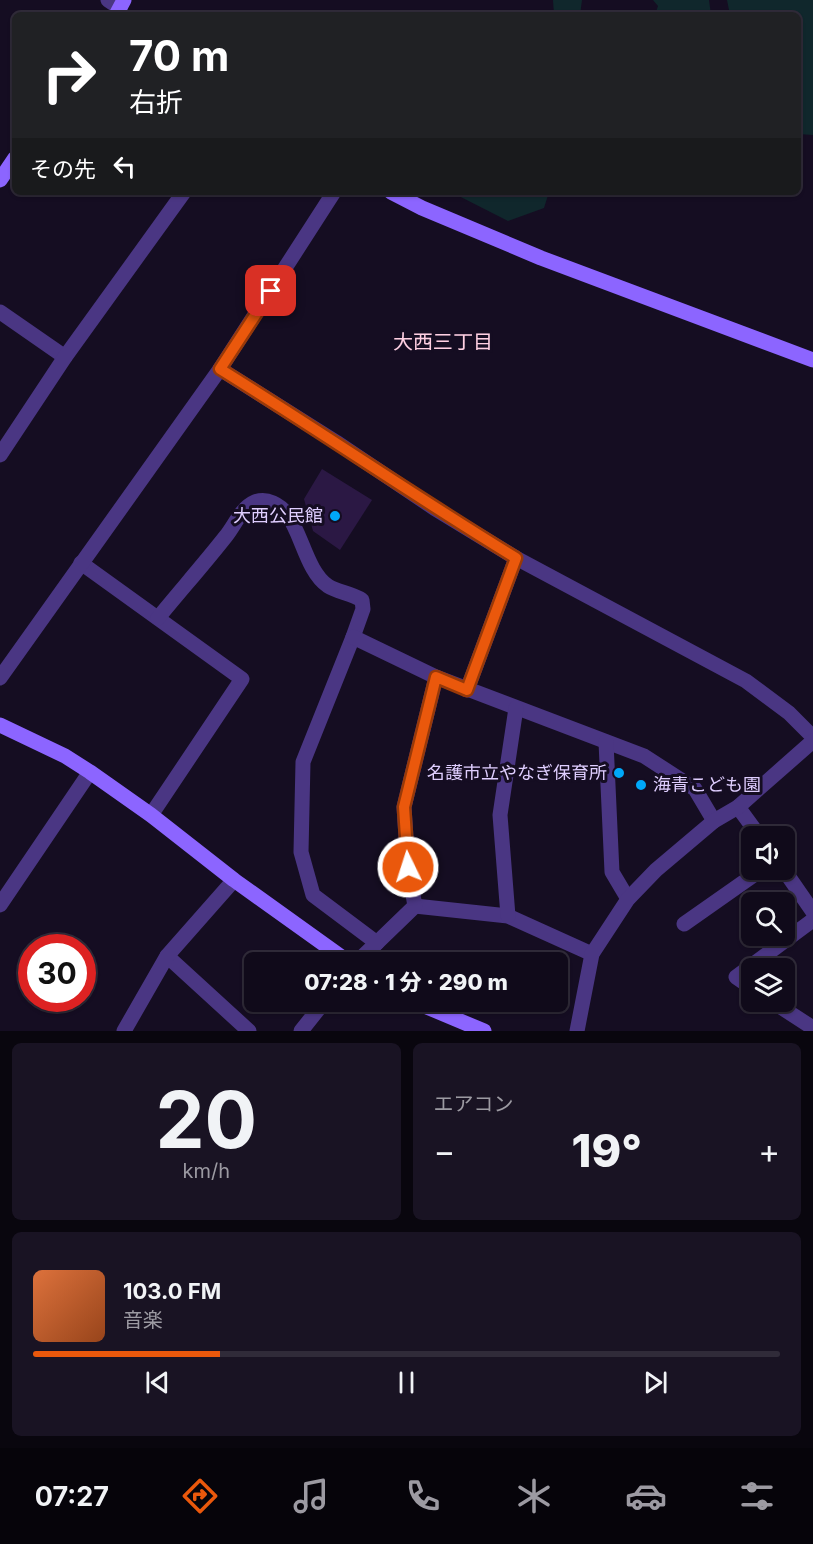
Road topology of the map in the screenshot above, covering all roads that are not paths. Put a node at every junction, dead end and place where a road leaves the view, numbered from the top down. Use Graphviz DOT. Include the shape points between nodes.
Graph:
graph roads {
  1 [pos="12,162"];
  2 [pos="0,180"];
  3 [pos="182,195"];
  4 [pos="332,195"];
  5 [pos="397,195"];
  6 [pos="0,312"];
  7 [pos="65,357"];
  8 [pos="813,360"];
  9 [pos="220,369"];
  10 [pos="0,455"];
  11 [pos="516,558"];
  12 [pos="81,563"];
  13 [pos="158,618"];
  14 [pos="353,637"];
  15 [pos="436,677"];
  16 [pos="0,678"];
  17 [pos="467,690"];
  18 [pos="516,708"];
  19 [pos="0,725"];
  20 [pos="813,737"];
  21 [pos="813,741"];
  22 [pos="606,742"];
  23 [pos="90,772"];
  24 [pos="738,807"];
  25 [pos="152,815"];
  26 [pos="714,821"];
  27 [pos="752,826"];
  28 [pos="234,880"];
  29 [pos="747,880"];
  30 [pos="791,880"];
  31 [pos="628,898"];
  32 [pos="0,905"];
  33 [pos="415,906"];
  34 [pos="813,912"];
  35 [pos="508,916"];
  36 [pos="813,920"];
  37 [pos="684,924"];
  38 [pos="377,943"];
  39 [pos="335,952"];
  40 [pos="368,952"];
  41 [pos="592,954"];
  42 [pos="167,956"];
  43 [pos="762,958"];
  44 [pos="316,1012"];
  45 [pos="436,1012"];
  46 [pos="788,1012"];
  47 [pos="813,1028"];
  48 [pos="124,1031"];
  49 [pos="249,1031"];
  50 [pos="301,1031"];
  51 [pos="484,1031"];
  52 [pos="577,1031"];
  1 -- 2 [label="street"];
  3 -- 7 [label="street"];
  4 -- 9 [label="street"];
  5 -- 8 [label="street" via="541,258"];
  6 -- 7 [label="street"];
  7 -- 10 [label="street"];
  9 -- 11 [label="street"];
  9 -- 12 [label="street"];
  11 -- 17 [label="street"];
  11 -- 20 [label="street" via="746,681 789,713"];
  12 -- 13 [label="street"];
  12 -- 16 [label="street"];
  13 -- 14 [label="street" via="247,507 258,500 271,501 286,512 314,569 328,586 362,600 363,609"];
  13 -- 25 [label="street" via="242,679"];
  14 -- 15 [label="street"];
  14 -- 38 [label="street" via="303,762 301,852 313,895"];
  15 -- 17 [label="street"];
  15 -- 33 [label="street" via="404,807"];
  17 -- 18 [label="street"];
  18 -- 22 [label="street"];
  18 -- 35 [label="street" via="500,815"];
  19 -- 23 [label="street"];
  21 -- 24 [label="street"];
  22 -- 26 [label="street" via="644,756 695,789"];
  22 -- 31 [label="street" via="612,872"];
  23 -- 25 [label="street"];
  23 -- 32 [label="street"];
  24 -- 26 [label="street"];
  24 -- 27 [label="street"];
  25 -- 28 [label="street"];
  26 -- 31 [label="street"];
  28 -- 39 [label="street"];
  28 -- 42 [label="street"];
  29 -- 37 [label="street"];
  30 -- 34 [label="street"];
  31 -- 41 [label="street"];
  33 -- 35 [label="street"];
  33 -- 38 [label="street"];
  35 -- 41 [label="street"];
  36 -- 43 [label="street"];
  38 -- 40 [label="street"];
  41 -- 52 [label="street"];
  42 -- 48 [label="street"];
  42 -- 49 [label="street"];
  44 -- 50 [label="street"];
  45 -- 51 [label="street"];
  46 -- 47 [label="street"];
}
